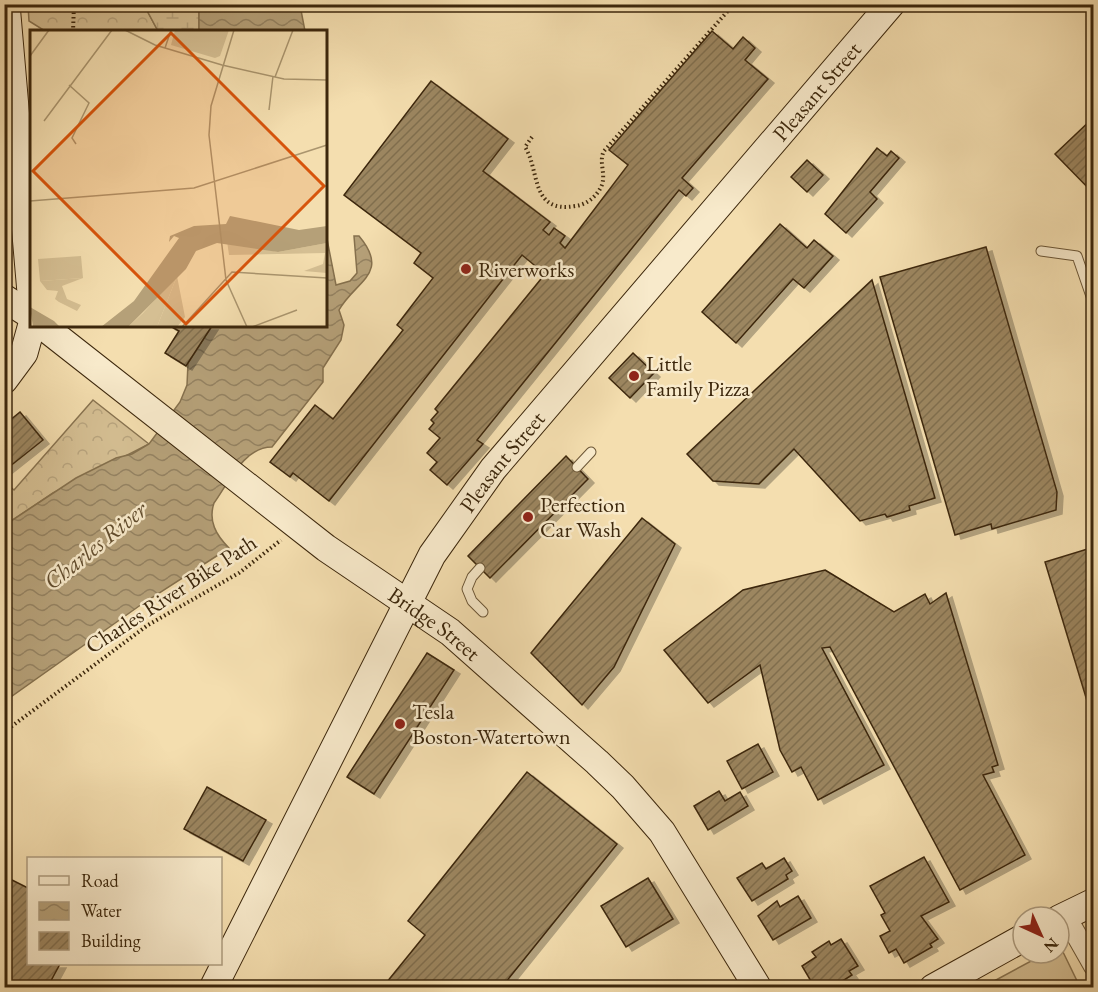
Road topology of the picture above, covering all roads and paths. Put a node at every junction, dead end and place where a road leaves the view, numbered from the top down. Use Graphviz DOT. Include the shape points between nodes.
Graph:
graph roads {
  1 [pos="6,4"];
  2 [pos="74,4"];
  3 [pos="734,4"];
  4 [pos="891,4"];
  5 [pos="73,30"];
  6 [pos="532,137"];
  7 [pos="1041,250"];
  8 [pos="30,281"];
  9 [pos="4,298"];
  10 [pos="1094,305"];
  11 [pos="30,315"];
  12 [pos="31,327"];
  13 [pos="44,327"];
  14 [pos="4,380"];
  15 [pos="591,452"];
  16 [pos="577,467"];
  17 [pos="295,524"];
  18 [pos="480,568"];
  19 [pos="408,604"];
  20 [pos="483,612"];
  21 [pos="4,732"];
  22 [pos="1094,902"];
  23 [pos="1071,913"];
  24 [pos="1071,931"];
  25 [pos="1011,945"];
  26 [pos="1094,966"];
  27 [pos="213,987"];
  28 [pos="758,987"];
  29 [pos="933,987"];
  1 -- 8 [label="street"];
  2 -- 5 [label="path"];
  3 -- 6 [label="path" via="604,151 603,182 585,203 566,207 541,195 535,185 532,158 525,147"];
  4 -- 19 [label="street, Pleasant Street" via="486,478 432,555"];
  7 -- 10 [label="lane" via="1077,256"];
  9 -- 11 [label="street"];
  12 -- 14 [label="street" via="24,352"];
  13 -- 17 [label="street, Bridge Street"];
  15 -- 16 [label="lane"];
  17 -- 19 [label="street, Bridge Street"];
  17 -- 21 [label="path, Charles River Bike Path" via="254,563 148,625"];
  18 -- 20 [label="lane" via="467,589"];
  19 -- 27 [label="street, Pleasant Street"];
  19 -- 28 [label="street, Bridge Street" via="459,639 643,808 677,853"];
  22 -- 23 [label="street"];
  24 -- 26 [label="street"];
  25 -- 29 [label="street"];
}
